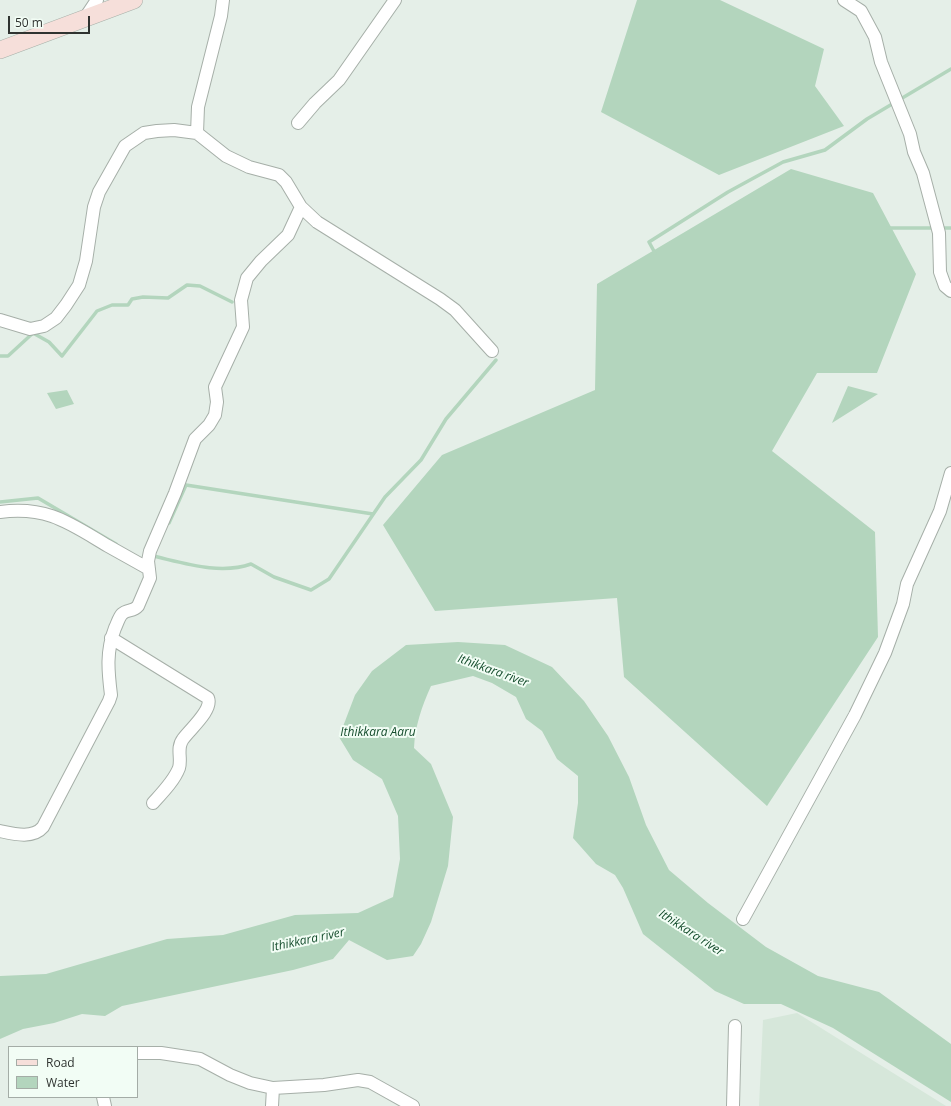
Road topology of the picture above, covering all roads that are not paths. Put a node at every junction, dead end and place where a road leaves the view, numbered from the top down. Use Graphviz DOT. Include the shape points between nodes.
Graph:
graph roads {
  1 [pos="97,0"];
  2 [pos="134,0"];
  3 [pos="223,0"];
  4 [pos="395,0"];
  5 [pos="844,0"];
  6 [pos="85,18"];
  7 [pos="0,50"];
  8 [pos="298,123"];
  9 [pos="197,133"];
  10 [pos="301,206"];
  11 [pos="951,291"];
  12 [pos="0,320"];
  13 [pos="492,351"];
  14 [pos="951,473"];
  15 [pos="0,512"];
  16 [pos="149,569"];
  17 [pos="111,638"];
  18 [pos="153,803"];
  19 [pos="0,831"];
  20 [pos="743,919"];
  21 [pos="734,1026"];
  22 [pos="138,1053"];
  23 [pos="273,1088"];
  24 [pos="272,1106"];
  25 [pos="413,1106"];
  26 [pos="733,1106"];
  1 -- 6 [label="street"];
  2 -- 6 [label="main road"];
  3 -- 9 [label="street" via="198,107"];
  4 -- 8 [label="street" via="339,80"];
  5 -- 11 [label="street" via="861,11 875,37 881,62 923,173 938,233 940,272 945,286"];
  6 -- 7 [label="main road"];
  9 -- 10 [label="street" via="226,156 249,167 279,175"];
  9 -- 12 [label="street" via="157,130 144,133 125,146 99,192 94,207 86,261 79,285 56,318 44,326 30,329"];
  10 -- 13 [label="street" via="317,222 455,310"];
  10 -- 16 [label="street" via="288,235 247,278 241,300 243,328 215,387 215,415 195,440 150,551"];
  14 -- 20 [label="street" via="940,511 906,584 903,604 885,653 855,715"];
  15 -- 16 [label="street" via="34,510 53,516 76,525"];
  16 -- 17 [label="street" via="150,578 138,606 121,615"];
  17 -- 18 [label="street" via="208,698 208,709 180,744 179,766 175,776"];
  17 -- 19 [label="street" via="108,654 111,695 109,701 43,827 38,833 32,834"];
  21 -- 26 [label="street"];
  22 -- 23 [label="street" via="161,1053 200,1059 250,1083"];
  23 -- 24 [label="street"];
  23 -- 25 [label="street" via="358,1080 370,1082"];
}
